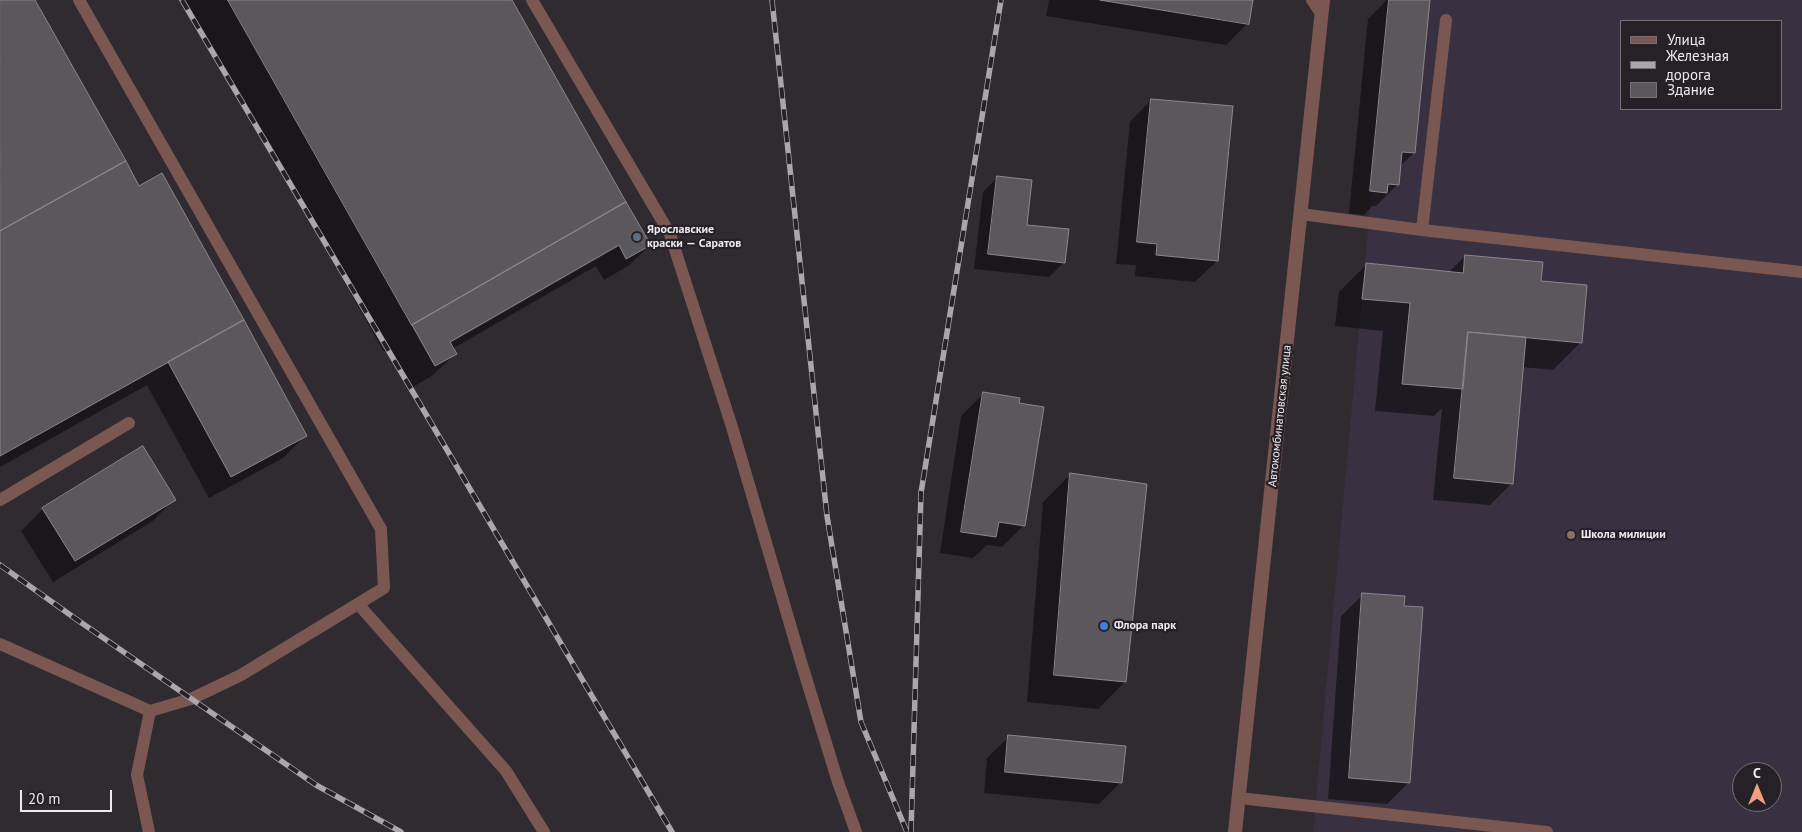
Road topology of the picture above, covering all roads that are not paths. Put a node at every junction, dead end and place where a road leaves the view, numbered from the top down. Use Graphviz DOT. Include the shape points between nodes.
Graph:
graph roads {
  1 [pos="79,0"];
  2 [pos="532,0"];
  3 [pos="1312,0"];
  4 [pos="1323,0"];
  5 [pos="1322,15"];
  6 [pos="1446,20"];
  7 [pos="1301,214"];
  8 [pos="1422,230"];
  9 [pos="1802,272"];
  10 [pos="129,423"];
  11 [pos="0,500"];
  12 [pos="359,605"];
  13 [pos="0,644"];
  14 [pos="150,711"];
  15 [pos="1239,798"];
  16 [pos="149,832"];
  17 [pos="544,832"];
  18 [pos="856,832"];
  19 [pos="1235,832"];
  20 [pos="1547,832"];
  1 -- 12 [label="lane" via="381,529 384,588"];
  2 -- 18 [label="lane" via="670,234"];
  3 -- 5 [label="lane"];
  4 -- 5 [label="street, Автокомбинатовская улица"];
  5 -- 7 [label="street, Автокомбинатовская улица"];
  6 -- 8 [label="lane"];
  7 -- 8 [label="lane"];
  7 -- 15 [label="street, Автокомбинатовская улица"];
  8 -- 9 [label="lane"];
  10 -- 11 [label="lane"];
  12 -- 14 [label="lane" via="241,675 191,699"];
  12 -- 17 [label="lane" via="506,771"];
  13 -- 14 [label="lane"];
  14 -- 16 [label="lane" via="137,775"];
  15 -- 19 [label="street, Автокомбинатовская улица"];
  15 -- 20 [label="lane"];
}
